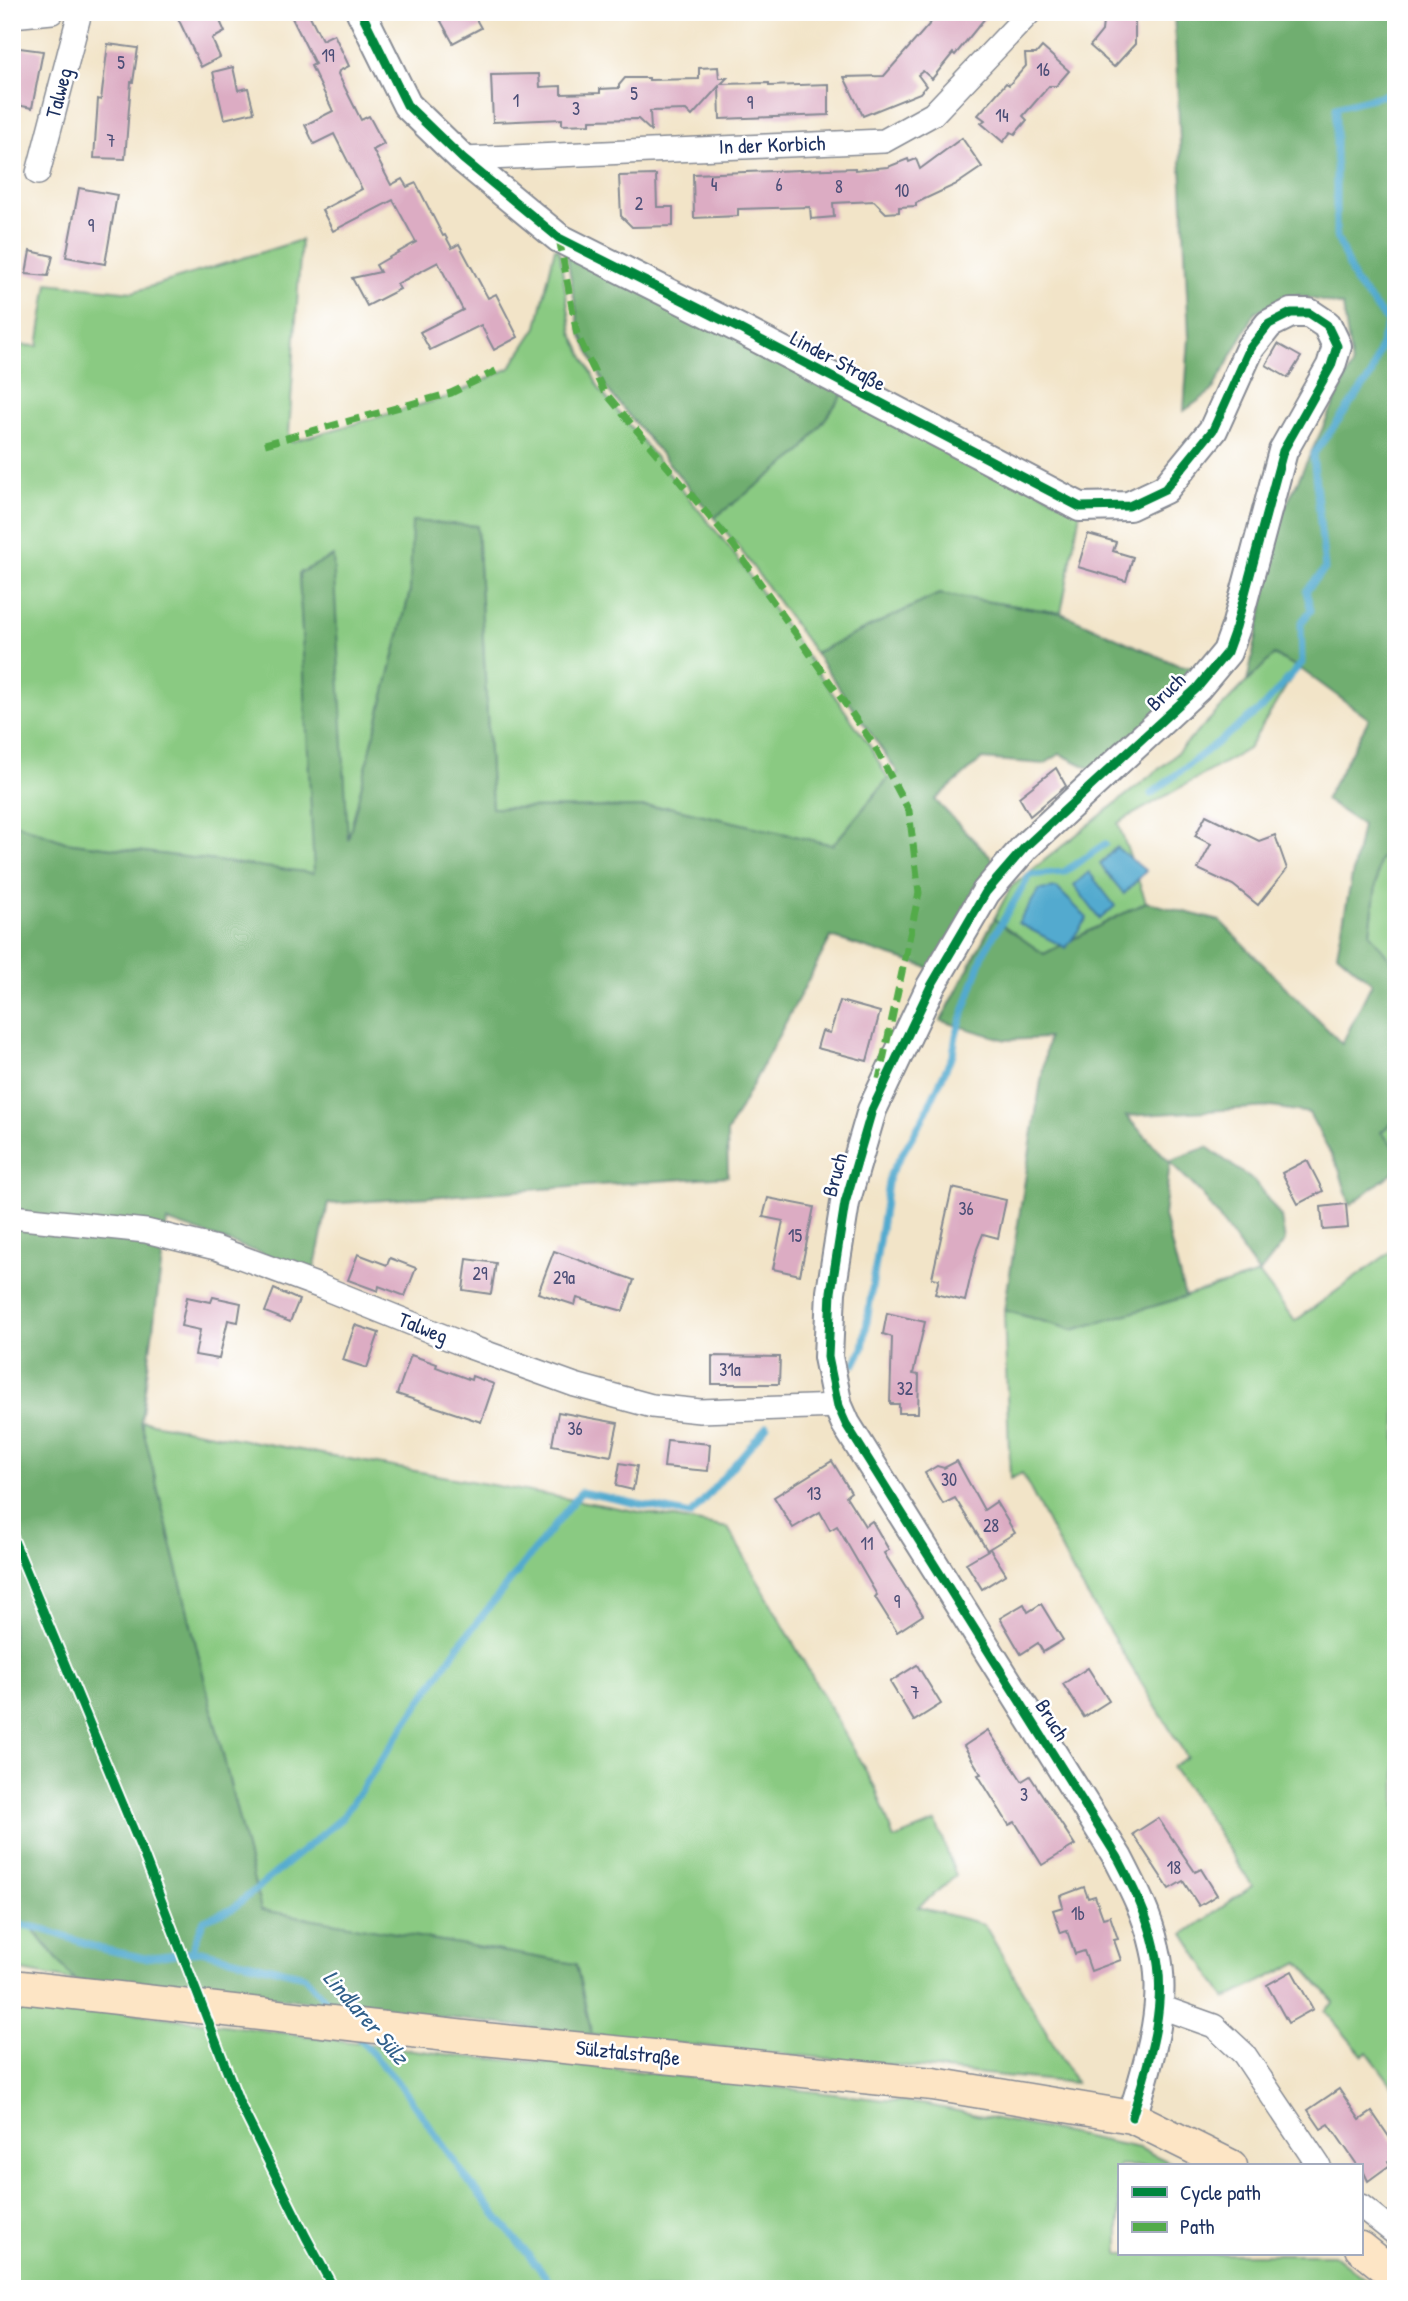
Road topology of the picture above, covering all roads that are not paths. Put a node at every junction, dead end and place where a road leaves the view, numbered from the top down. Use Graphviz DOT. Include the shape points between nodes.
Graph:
graph roads {
  1 [pos="52,12"];
  2 [pos="80,12"];
  3 [pos="361,12"];
  4 [pos="1030,12"];
  5 [pos="12,16"];
  6 [pos="463,159"];
  7 [pos="38,173"];
  8 [pos="1309,313"];
  9 [pos="12,1217"];
  10 [pos="838,1406"];
  11 [pos="12,1986"];
  12 [pos="1158,2006"];
  13 [pos="1132,2117"];
  14 [pos="1227,2164"];
  15 [pos="1318,2164"];
  16 [pos="1362,2207"];
  17 [pos="1396,2234"];
  18 [pos="1362,2249"];
  19 [pos="1396,2276"];
  1 -- 5 [label="street"];
  2 -- 7 [label="street, Talweg"];
  3 -- 6 [label="street, Linder Straße" via="408,105"];
  4 -- 6 [label="street, In der Korbich" via="933,114 884,141"];
  6 -- 8 [label="street, Linder Straße" via="559,238 1080,507 1129,506 1165,489 1213,430 1250,348 1269,324 1292,313"];
  8 -- 10 [label="street, Bruch" via="1327,325 1337,346 1331,366 1283,451 1227,652 1197,688 1025,847 986,892 931,986 872,1110 845,1203 831,1292 828,1357"];
  9 -- 10 [label="street, Talweg" via="146,1231 216,1248 470,1347 575,1385 652,1406 700,1411"];
  10 -- 12 [label="street, Bruch" via="1118,1858 1138,1896 1156,1949"];
  11 -- 13 [label="main road, Sülztalstraße" via="933,2084"];
  12 -- 13 [label="street, Bruch" via="1149,2060"];
  12 -- 15 [label="street" via="1214,2026 1244,2054"];
  13 -- 14 [label="main road, Sülztalstraße"];
  16 -- 17 [label="street"];
  18 -- 19 [label="main road"];
}
